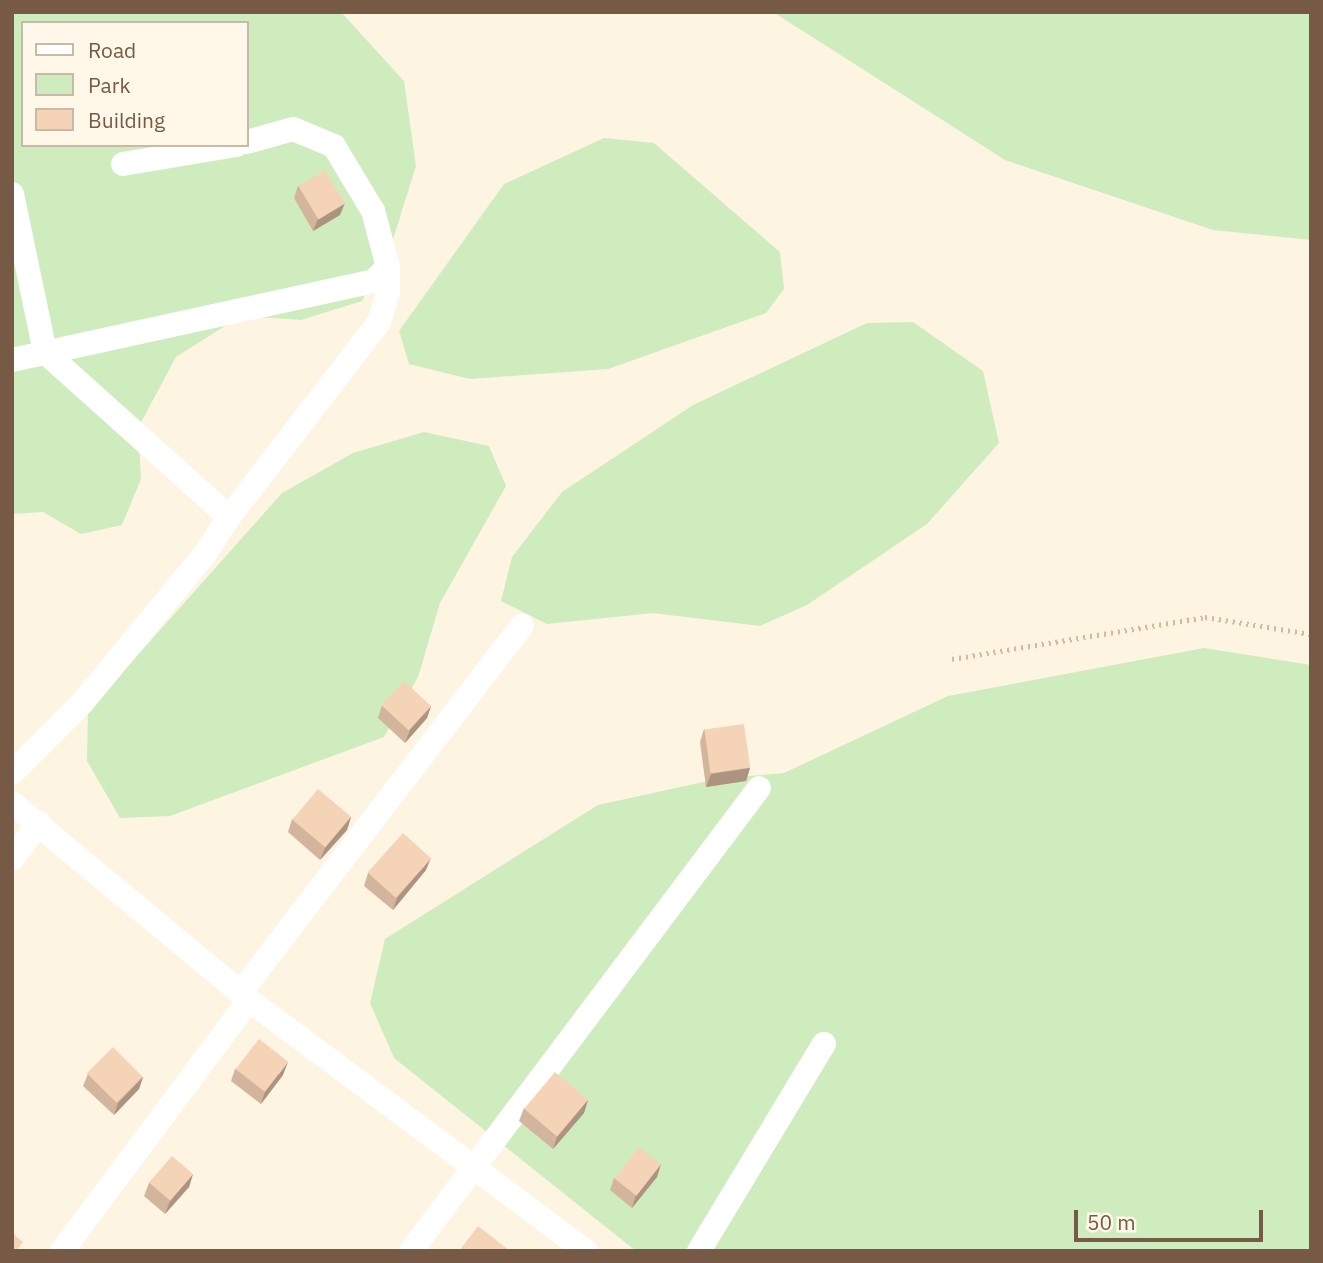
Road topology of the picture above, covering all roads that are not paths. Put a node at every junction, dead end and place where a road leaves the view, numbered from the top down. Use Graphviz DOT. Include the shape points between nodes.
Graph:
graph roads {
  1 [pos="248,142"];
  2 [pos="224,147"];
  3 [pos="123,164"];
  4 [pos="12,194"];
  5 [pos="388,267"];
  6 [pos="45,352"];
  7 [pos="12,360"];
  8 [pos="229,517"];
  9 [pos="522,626"];
  10 [pos="12,774"];
  11 [pos="759,788"];
  12 [pos="12,803"];
  13 [pos="39,823"];
  14 [pos="12,859"];
  15 [pos="244,996"];
  16 [pos="824,1044"];
  17 [pos="475,1167"];
  18 [pos="62,1251"];
  19 [pos="411,1251"];
  20 [pos="586,1251"];
  21 [pos="699,1251"];
  1 -- 5 [label="street" via="293,129 334,146 373,211"];
  2 -- 3 [label="street"];
  4 -- 6 [label="street"];
  5 -- 6 [label="street" via="374,281"];
  5 -- 8 [label="street" via="388,293 379,322"];
  6 -- 7 [label="street"];
  6 -- 8 [label="street"];
  8 -- 10 [label="street" via="205,554 83,702"];
  9 -- 15 [label="street"];
  11 -- 17 [label="street"];
  12 -- 13 [label="street"];
  13 -- 14 [label="street"];
  13 -- 15 [label="street"];
  15 -- 17 [label="street"];
  15 -- 18 [label="street"];
  16 -- 21 [label="street"];
  17 -- 19 [label="street"];
  17 -- 20 [label="street"];
}
